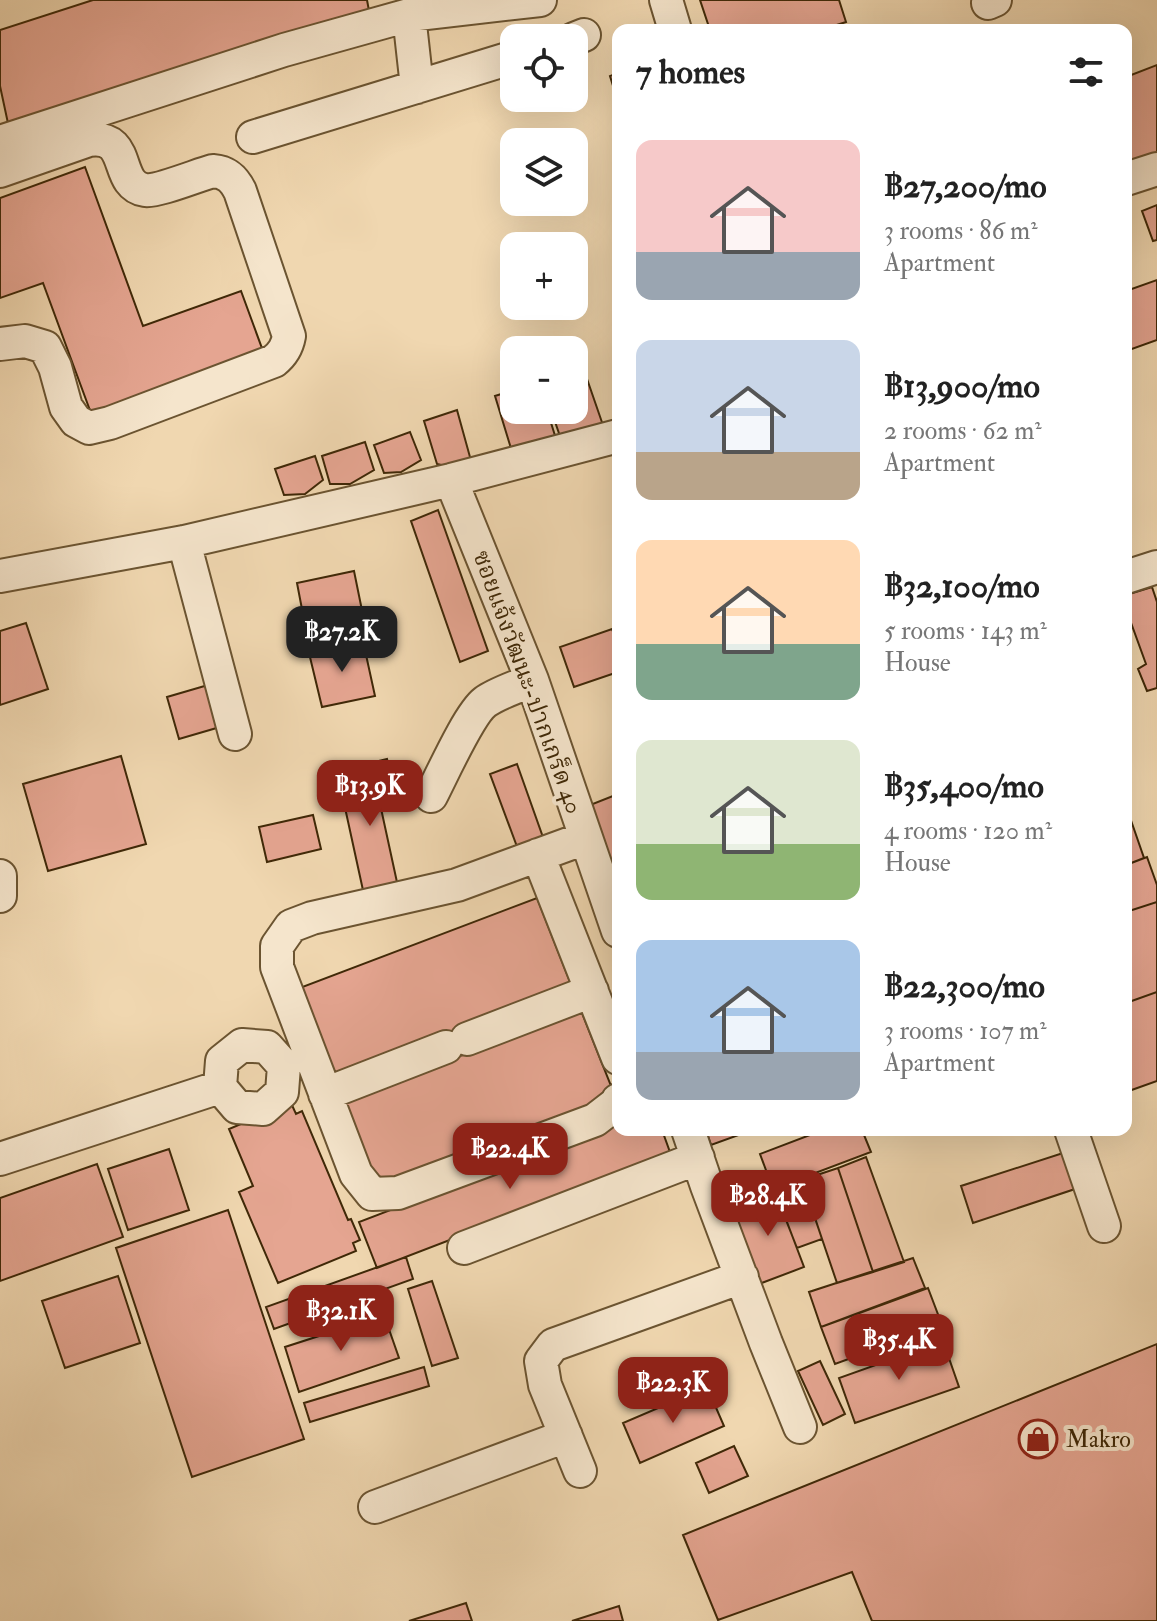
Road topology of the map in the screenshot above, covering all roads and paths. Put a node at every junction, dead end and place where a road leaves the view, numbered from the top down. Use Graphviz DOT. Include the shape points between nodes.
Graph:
graph roads {
  1 [pos="540,0"];
  2 [pos="666,0"];
  3 [pos="409,15"];
  4 [pos="673,24"];
  5 [pos="500,61"];
  6 [pos="417,87"];
  7 [pos="253,137"];
  8 [pos="0,142"];
  9 [pos="1157,169"];
  10 [pos="0,171"];
  11 [pos="1132,177"];
  12 [pos="0,344"];
  13 [pos="612,438"];
  14 [pos="451,480"];
  15 [pos="184,542"];
  16 [pos="1157,567"];
  17 [pos="1132,575"];
  18 [pos="0,576"];
  19 [pos="532,680"];
  20 [pos="235,734"];
  21 [pos="431,796"];
  22 [pos="585,838"];
  23 [pos="538,855"];
  24 [pos="0,876"];
  25 [pos="0,896"];
  26 [pos="612,914"];
  27 [pos="592,991"];
  28 [pos="612,1043"];
  29 [pos="220,1087"];
  30 [pos="325,1094"];
  31 [pos="612,1107"];
  32 [pos="1073,1136"];
  33 [pos="693,1144"];
  34 [pos="0,1159"];
  35 [pos="1104,1226"];
  36 [pos="464,1248"];
  37 [pos="742,1277"];
  38 [pos="800,1427"];
  39 [pos="566,1436"];
  40 [pos="580,1471"];
  41 [pos="375,1507"];
  1 -- 3 [label="street"];
  2 -- 4 [label="street"];
  3 -- 6 [label="street"];
  3 -- 8 [label="street"];
  5 -- 6 [label="street"];
  6 -- 7 [label="street"];
  9 -- 11 [label="street"];
  10 -- 12 [label="street" via="103,139 115,146 136,187 148,191 213,171 228,175 240,191 289,336 274,361 89,428 66,407 45,347 25,341"];
  13 -- 14 [label="street"];
  14 -- 15 [label="street"];
  14 -- 19 [label="street, ซอยแจ้งวัฒนะ-ปากเกร็ด 40"];
  15 -- 18 [label="street"];
  15 -- 20 [label="street"];
  16 -- 17 [label="street"];
  19 -- 21 [label="street" via="485,702"];
  19 -- 22 [label="street, ซอยแจ้งวัฒนะ-ปากเกร็ด 40"];
  22 -- 23 [label="street"];
  22 -- 26 [label="street, ซอยแจ้งวัฒนะ-ปากเกร็ด 40"];
  23 -- 27 [label="street"];
  23 -- 30 [label="street" via="457,885 291,926 277,946 277,967"];
  24 -- 25 [label="street"];
  27 -- 28 [label="street"];
  27 -- 30 [label="street"];
  29 -- 34 [label="street"];
  30 -- 31 [label="street" via="356,1174 372,1194 398,1193 595,1120"];
  32 -- 35 [label="street"];
  33 -- 36 [label="street"];
  33 -- 37 [label="street"];
  37 -- 38 [label="street"];
  37 -- 39 [label="street" via="553,1345 541,1361"];
  39 -- 40 [label="street"];
  39 -- 41 [label="street"];
}
